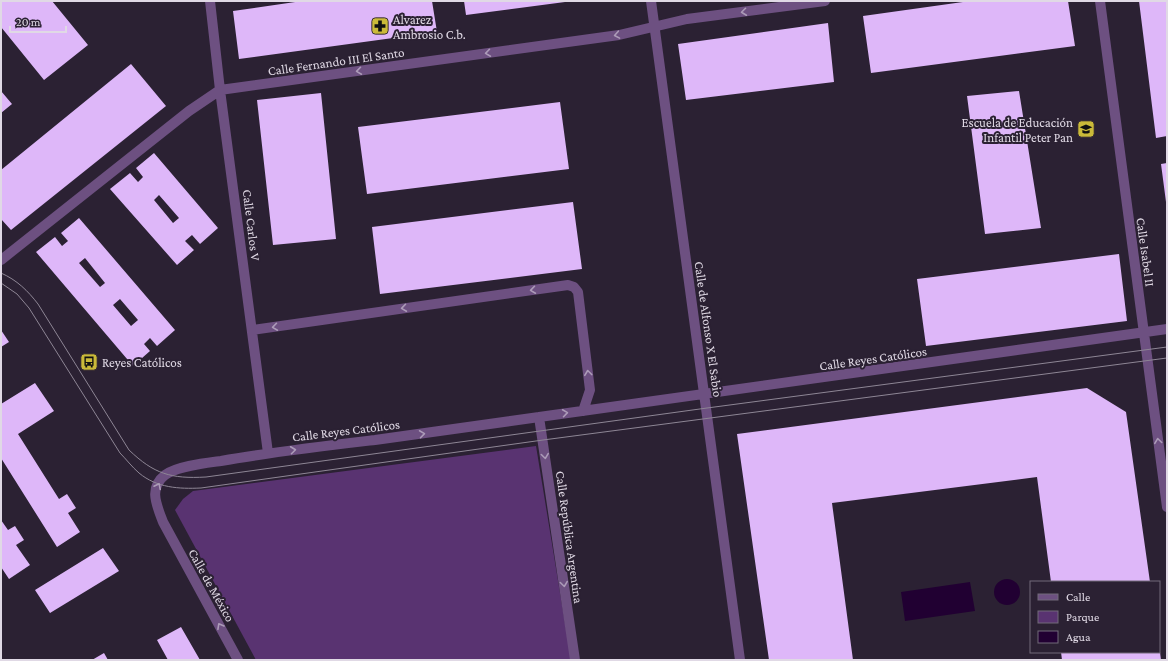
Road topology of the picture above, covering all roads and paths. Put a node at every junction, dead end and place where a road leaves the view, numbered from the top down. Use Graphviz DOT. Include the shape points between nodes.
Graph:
graph roads {
  1 [pos="210,1"];
  2 [pos="651,1"];
  3 [pos="825,1"];
  4 [pos="1100,1"];
  5 [pos="761,5"];
  6 [pos="655,26"];
  7 [pos="220,90"];
  8 [pos="1,260"];
  9 [pos="1167,329"];
  10 [pos="252,330"];
  11 [pos="1144,332"];
  12 [pos="705,395"];
  13 [pos="583,411"];
  14 [pos="539,417"];
  15 [pos="268,453"];
  16 [pos="1167,507"];
  17 [pos="163,522"];
  18 [pos="238,660"];
  19 [pos="576,660"];
  20 [pos="740,660"];
  1 -- 7 [label="street, Calle Carlos V"];
  2 -- 6 [label="street, Calle de Alfonso X El Sabio"];
  3 -- 5 [label="street, Calle Fernando III El Santo"];
  4 -- 11 [label="street, Calle Isabel II"];
  5 -- 6 [label="street, Calle Fernando III El Santo, one-way"];
  6 -- 7 [label="street, Calle Fernando III El Santo, one-way" via="619,35"];
  6 -- 12 [label="street, Calle de Alfonso X El Sabio"];
  7 -- 8 [label="street, Calle Fernando III El Santo" via="189,111"];
  7 -- 10 [label="street, Calle Carlos V"];
  9 -- 11 [label="street, Calle Reyes Católicos"];
  13 -- 10 [label="street, one-way" via="590,390 578,292 568,285"];
  10 -- 15 [label="street, Calle Carlos V"];
  11 -- 12 [label="street, Calle Reyes Católicos"];
  16 -- 11 [label="street, Calle Isabel II, one-way"];
  12 -- 13 [label="street, Calle Reyes Católicos"];
  12 -- 20 [label="street, Calle de Alfonso X El Sabio"];
  14 -- 13 [label="street, Calle Reyes Católicos, one-way"];
  15 -- 14 [label="street, Calle Reyes Católicos, one-way"];
  14 -- 19 [label="street, Calle República Argentina, one-way"];
  17 -- 15 [label="street, Calle Reyes Católicos, one-way" via="155,501 155,493 165,475 180,468"];
  18 -- 17 [label="street, Calle de México, one-way"];
}
